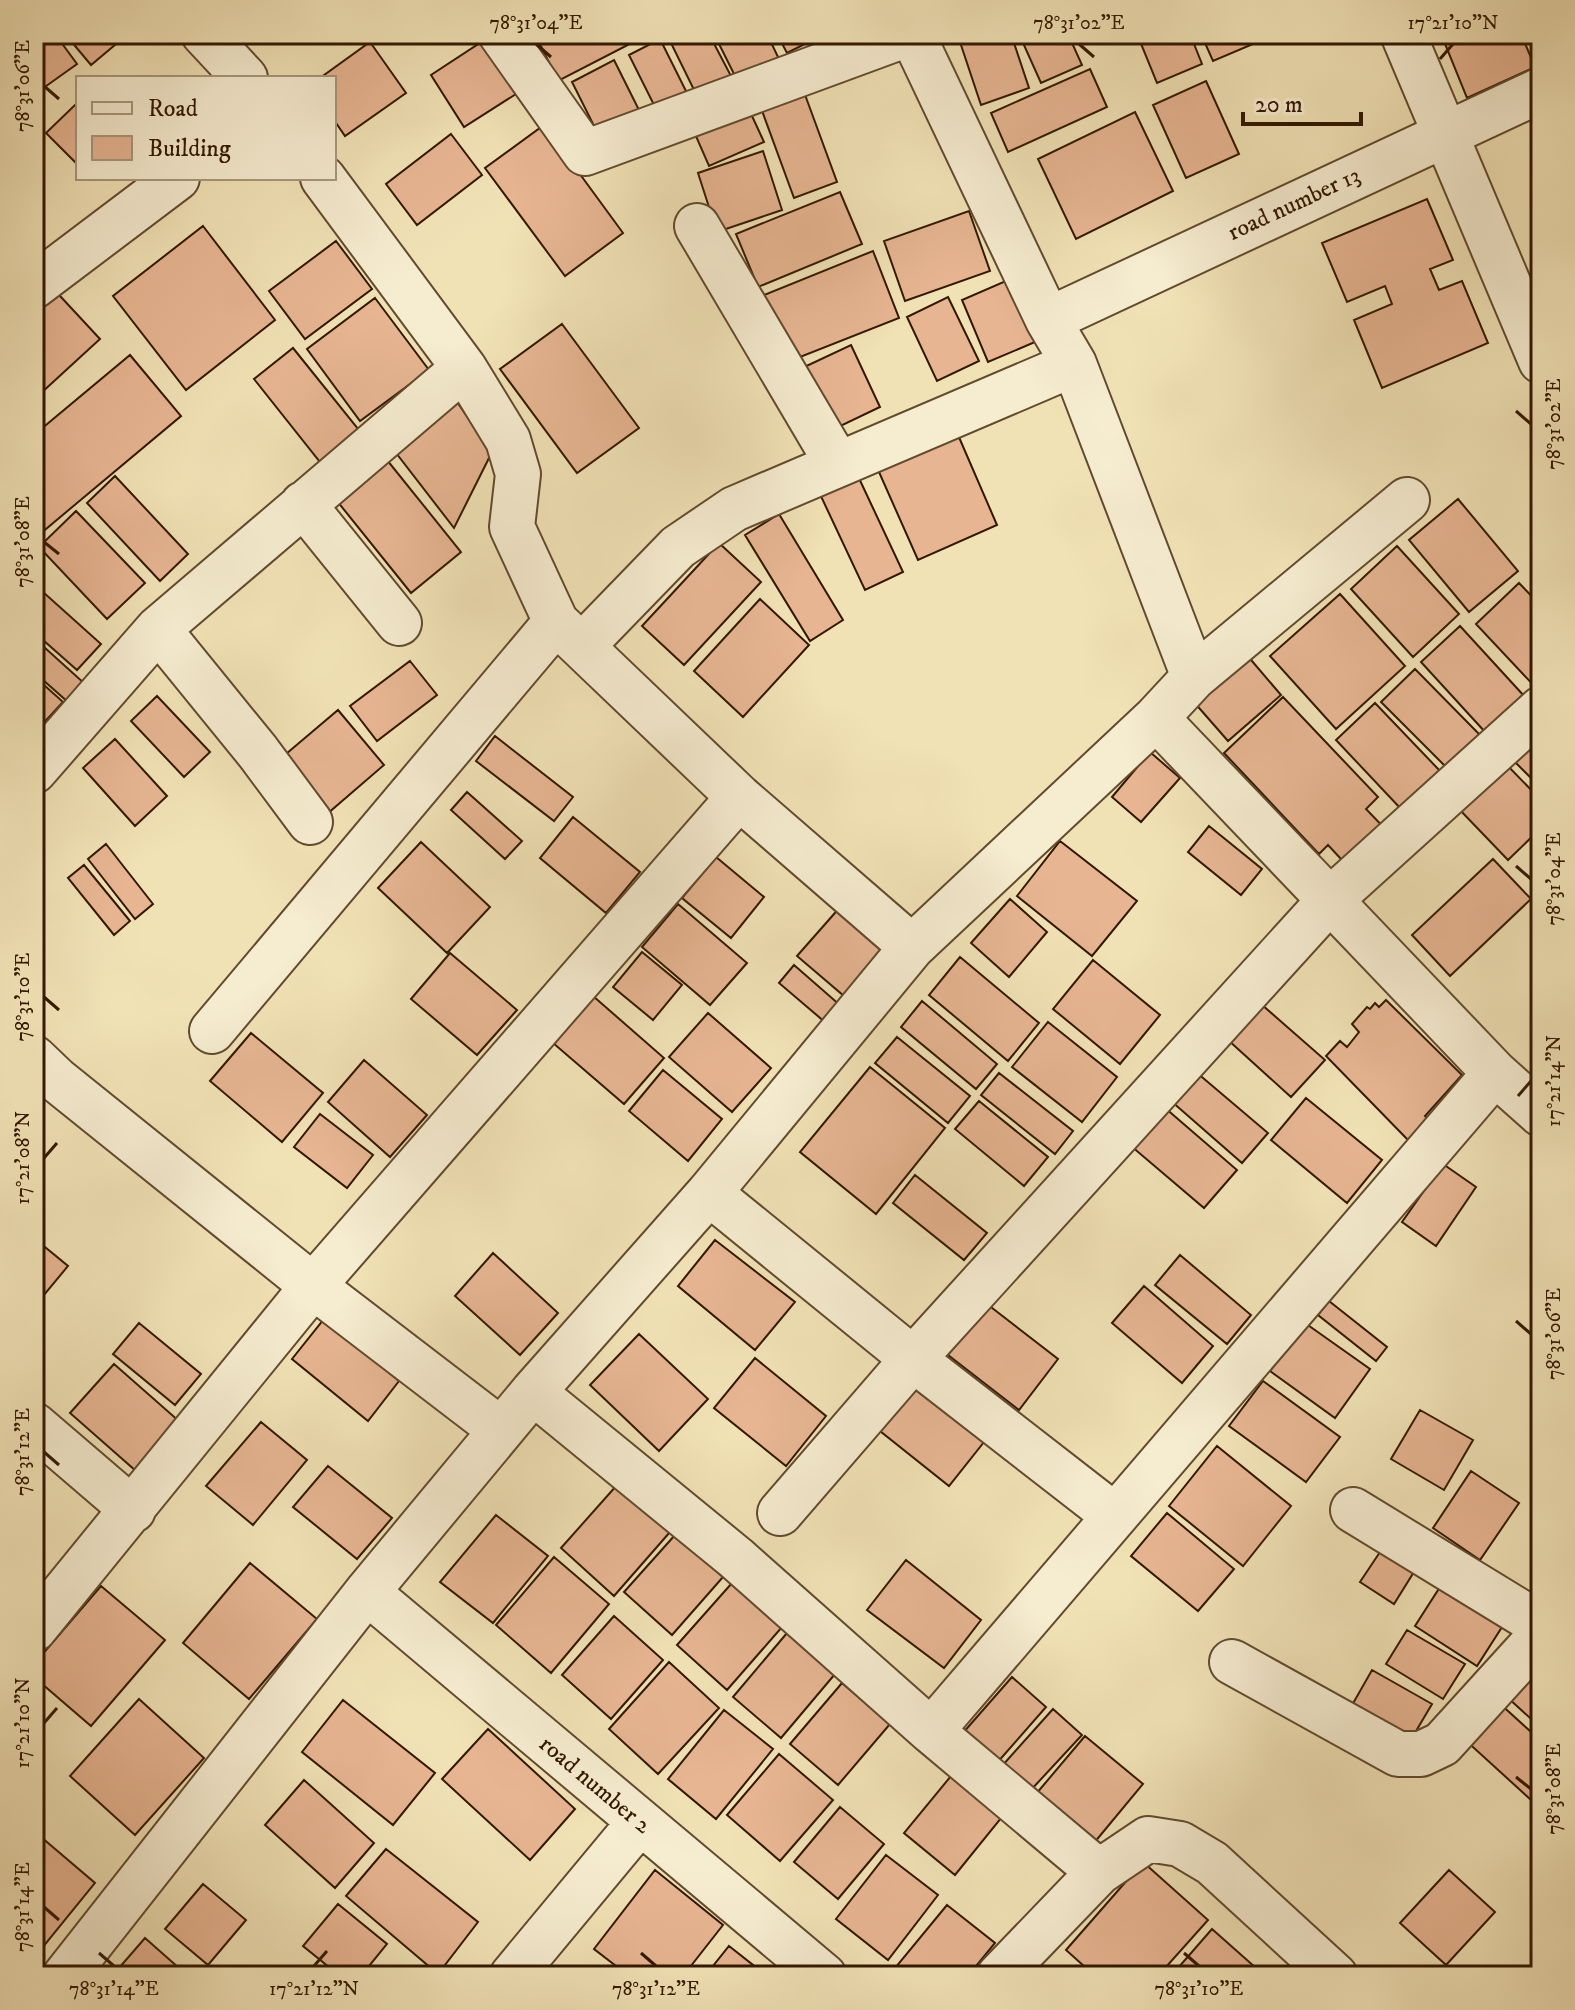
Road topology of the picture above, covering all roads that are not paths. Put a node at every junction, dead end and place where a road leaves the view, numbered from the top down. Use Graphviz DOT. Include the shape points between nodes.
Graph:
graph roads {
  1 [pos="204,34"];
  2 [pos="501,34"];
  3 [pos="910,34"];
  4 [pos="1403,34"];
  5 [pos="243,76"];
  6 [pos="1541,90"];
  7 [pos="1446,133"];
  8 [pos="174,180"];
  9 [pos="324,180"];
  10 [pos="697,226"];
  11 [pos="34,286"];
  12 [pos="1048,320"];
  13 [pos="1541,361"];
  14 [pos="1074,364"];
  15 [pos="464,368"];
  16 [pos="837,463"];
  17 [pos="1407,500"];
  18 [pos="303,504"];
  19 [pos="399,623"];
  20 [pos="158,629"];
  21 [pos="569,634"];
  22 [pos="1194,677"];
  23 [pos="1541,709"];
  24 [pos="1156,718"];
  25 [pos="34,771"];
  26 [pos="739,797"];
  27 [pos="310,822"];
  28 [pos="1330,900"];
  29 [pos="912,947"];
  30 [pos="212,1031"];
  31 [pos="1495,1073"];
  32 [pos="42,1080"];
  33 [pos="1541,1114"];
  34 [pos="709,1193"];
  35 [pos="313,1286"];
  36 [pos="913,1359"];
  37 [pos="533,1392"];
  38 [pos="34,1425"];
  39 [pos="501,1430"];
  40 [pos="133,1510"];
  41 [pos="1353,1510"];
  42 [pos="780,1513"];
  43 [pos="1115,1516"];
  44 [pos="367,1592"];
  45 [pos="1541,1625"];
  46 [pos="34,1629"];
  47 [pos="1541,1635"];
  48 [pos="1232,1662"];
  49 [pos="931,1731"];
  50 [pos="639,1823"];
  51 [pos="1099,1872"];
  52 [pos="65,1976"];
  53 [pos="512,1976"];
  54 [pos="824,1976"];
  55 [pos="999,1976"];
  56 [pos="1335,1976"];
  1 -- 5 [label="street"];
  2 -- 3 [label="street" via="585,153"];
  3 -- 12 [label="street"];
  4 -- 7 [label="street"];
  6 -- 7 [label="street, road number 13"];
  7 -- 12 [label="street, road number 13"];
  7 -- 13 [label="street"];
  8 -- 11 [label="street"];
  9 -- 15 [label="street"];
  10 -- 16 [label="street"];
  12 -- 14 [label="street"];
  14 -- 16 [label="street"];
  14 -- 22 [label="street"];
  15 -- 18 [label="street"];
  15 -- 21 [label="street" via="508,440 518,474 512,527"];
  16 -- 21 [label="street" via="734,509"];
  17 -- 22 [label="street"];
  18 -- 19 [label="street"];
  18 -- 20 [label="street"];
  20 -- 25 [label="street"];
  20 -- 27 [label="street"];
  21 -- 26 [label="street"];
  21 -- 30 [label="street"];
  22 -- 24 [label="street"];
  23 -- 28 [label="street"];
  24 -- 28 [label="street"];
  24 -- 29 [label="street"];
  26 -- 29 [label="street"];
  26 -- 35 [label="street"];
  28 -- 31 [label="street"];
  28 -- 36 [label="street"];
  29 -- 34 [label="street"];
  31 -- 33 [label="street"];
  31 -- 43 [label="street"];
  32 -- 35 [label="street"];
  34 -- 36 [label="street"];
  34 -- 37 [label="street"];
  35 -- 39 [label="street"];
  35 -- 40 [label="street"];
  36 -- 42 [label="street"];
  36 -- 43 [label="street"];
  37 -- 39 [label="street"];
  37 -- 49 [label="street" via="736,1558"];
  38 -- 40 [label="street"];
  39 -- 44 [label="street"];
  40 -- 46 [label="street"];
  41 -- 45 [label="street"];
  43 -- 49 [label="street"];
  44 -- 50 [label="street, road number 2"];
  44 -- 52 [label="street"];
  47 -- 48 [label="street" via="1442,1744 1421,1754 1398,1754"];
  49 -- 51 [label="street"];
  50 -- 53 [label="street"];
  50 -- 54 [label="street, road number 2"];
  51 -- 55 [label="street"];
  51 -- 56 [label="street" via="1148,1839 1180,1844 1212,1863"];
}
